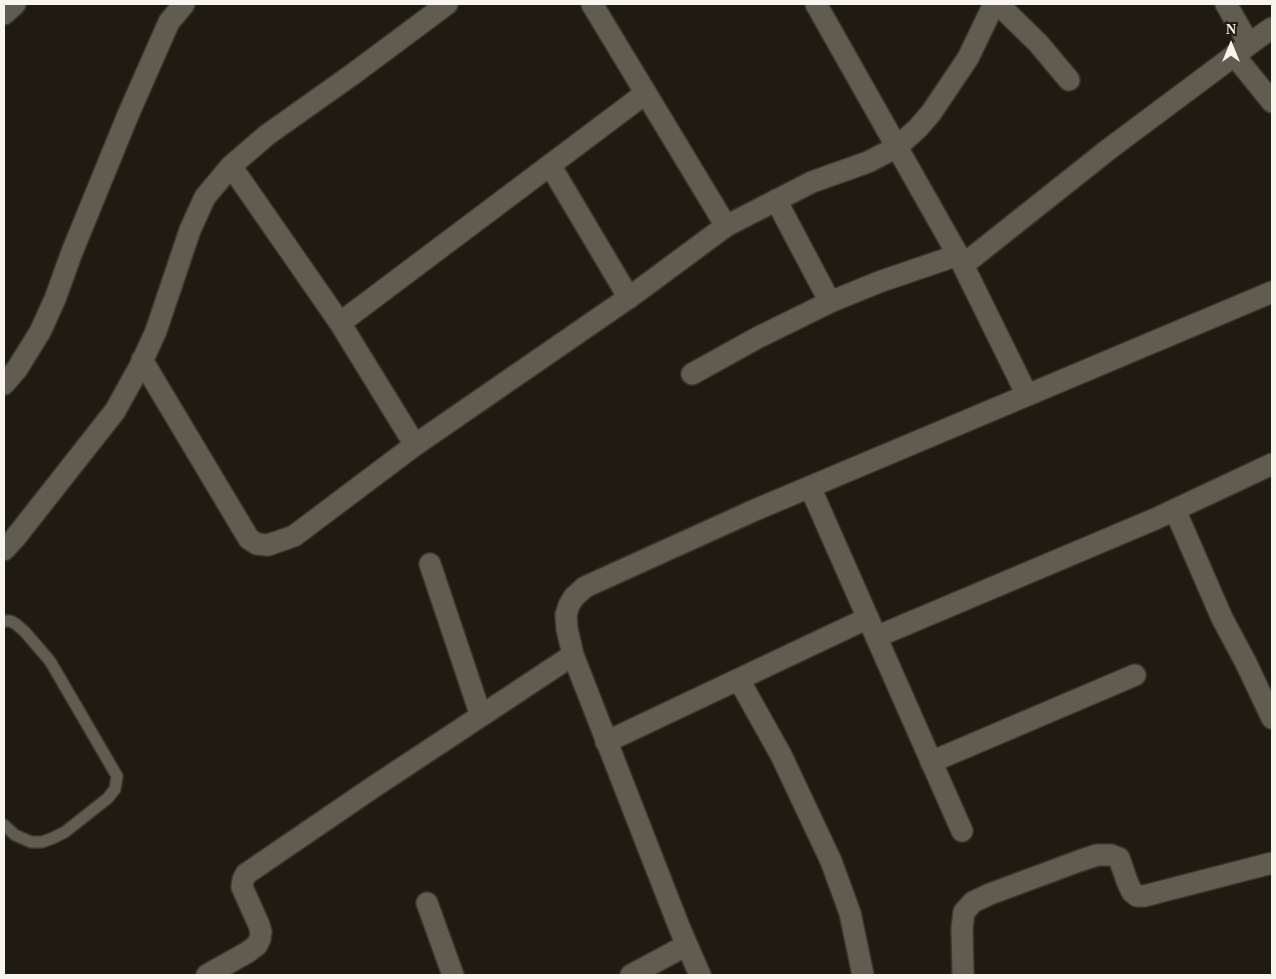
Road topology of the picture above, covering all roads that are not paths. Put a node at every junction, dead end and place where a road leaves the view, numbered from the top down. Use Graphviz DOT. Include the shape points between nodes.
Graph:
graph roads {
  1 [pos="15,4"];
  2 [pos="184,4"];
  3 [pos="447,4"];
  4 [pos="592,4"];
  5 [pos="816,4"];
  6 [pos="994,4"];
  7 [pos="998,4"];
  8 [pos="1226,4"];
  9 [pos="4,14"];
  10 [pos="1272,28"];
  11 [pos="1242,49"];
  12 [pos="1069,80"];
  13 [pos="646,93"];
  14 [pos="1272,102"];
  15 [pos="897,147"];
  16 [pos="550,165"];
  17 [pos="231,166"];
  18 [pos="776,200"];
  19 [pos="726,226"];
  20 [pos="960,260"];
  21 [pos="1272,292"];
  22 [pos="630,298"];
  23 [pos="830,302"];
  24 [pos="340,323"];
  25 [pos="142,360"];
  26 [pos="692,374"];
  27 [pos="4,384"];
  28 [pos="1027,395"];
  29 [pos="415,445"];
  30 [pos="1272,464"];
  31 [pos="810,487"];
  32 [pos="1175,510"];
  33 [pos="4,550"];
  34 [pos="430,564"];
  35 [pos="4,621"];
  36 [pos="872,628"];
  37 [pos="573,655"];
  38 [pos="1135,675"];
  39 [pos="739,680"];
  40 [pos="481,716"];
  41 [pos="1272,718"];
  42 [pos="606,742"];
  43 [pos="932,762"];
  44 [pos="4,825"];
  45 [pos="962,831"];
  46 [pos="1272,863"];
  47 [pos="428,903"];
  48 [pos="687,945"];
  49 [pos="218,973"];
  50 [pos="453,975"];
  51 [pos="631,975"];
  52 [pos="700,975"];
  53 [pos="864,975"];
  54 [pos="963,975"];
  1 -- 9 [label="street"];
  2 -- 27 [label="street" via="169,22 128,115 40,332"];
  3 -- 17 [label="street" via="267,135"];
  4 -- 13 [label="street"];
  5 -- 15 [label="street"];
  6 -- 15 [label="street" via="968,58 930,113"];
  7 -- 12 [label="street" via="1038,43"];
  8 -- 11 [label="street"];
  10 -- 11 [label="street"];
  11 -- 14 [label="street"];
  11 -- 20 [label="street"];
  13 -- 16 [label="street"];
  13 -- 19 [label="street"];
  15 -- 18 [label="street"];
  15 -- 20 [label="street"];
  16 -- 22 [label="street"];
  16 -- 24 [label="street"];
  17 -- 24 [label="street"];
  17 -- 25 [label="street" via="205,197 190,230 156,331"];
  18 -- 19 [label="street"];
  18 -- 23 [label="street"];
  19 -- 22 [label="street"];
  20 -- 23 [label="street" via="880,282"];
  20 -- 28 [label="street"];
  21 -- 28 [label="street"];
  22 -- 29 [label="street"];
  23 -- 26 [label="street"];
  24 -- 29 [label="street"];
  25 -- 29 [label="street" via="249,539 257,544 268,545 294,536"];
  25 -- 33 [label="street" via="115,411"];
  28 -- 31 [label="street"];
  30 -- 32 [label="street"];
  31 -- 36 [label="street"];
  31 -- 37 [label="street" via="585,587 574,597 566,615"];
  32 -- 36 [label="street"];
  32 -- 41 [label="street" via="1222,618"];
  34 -- 40 [label="street"];
  35 -- 44 [label="lane" via="16,624 50,661 110,763 117,782 108,798 53,838 31,842 15,835"];
  36 -- 39 [label="street"];
  36 -- 43 [label="street"];
  37 -- 40 [label="street"];
  37 -- 42 [label="street"];
  38 -- 43 [label="street"];
  39 -- 42 [label="street"];
  39 -- 53 [label="street" via="781,755 831,861 850,913"];
  40 -- 49 [label="street" via="246,874 242,887 259,925 260,939 257,945"];
  42 -- 48 [label="street"];
  43 -- 45 [label="street"];
  46 -- 54 [label="street" via="1137,896 1132,892 1119,858 1098,855 1079,861 973,902 964,912"];
  47 -- 50 [label="street"];
  48 -- 51 [label="street"];
  48 -- 52 [label="street"];
}
